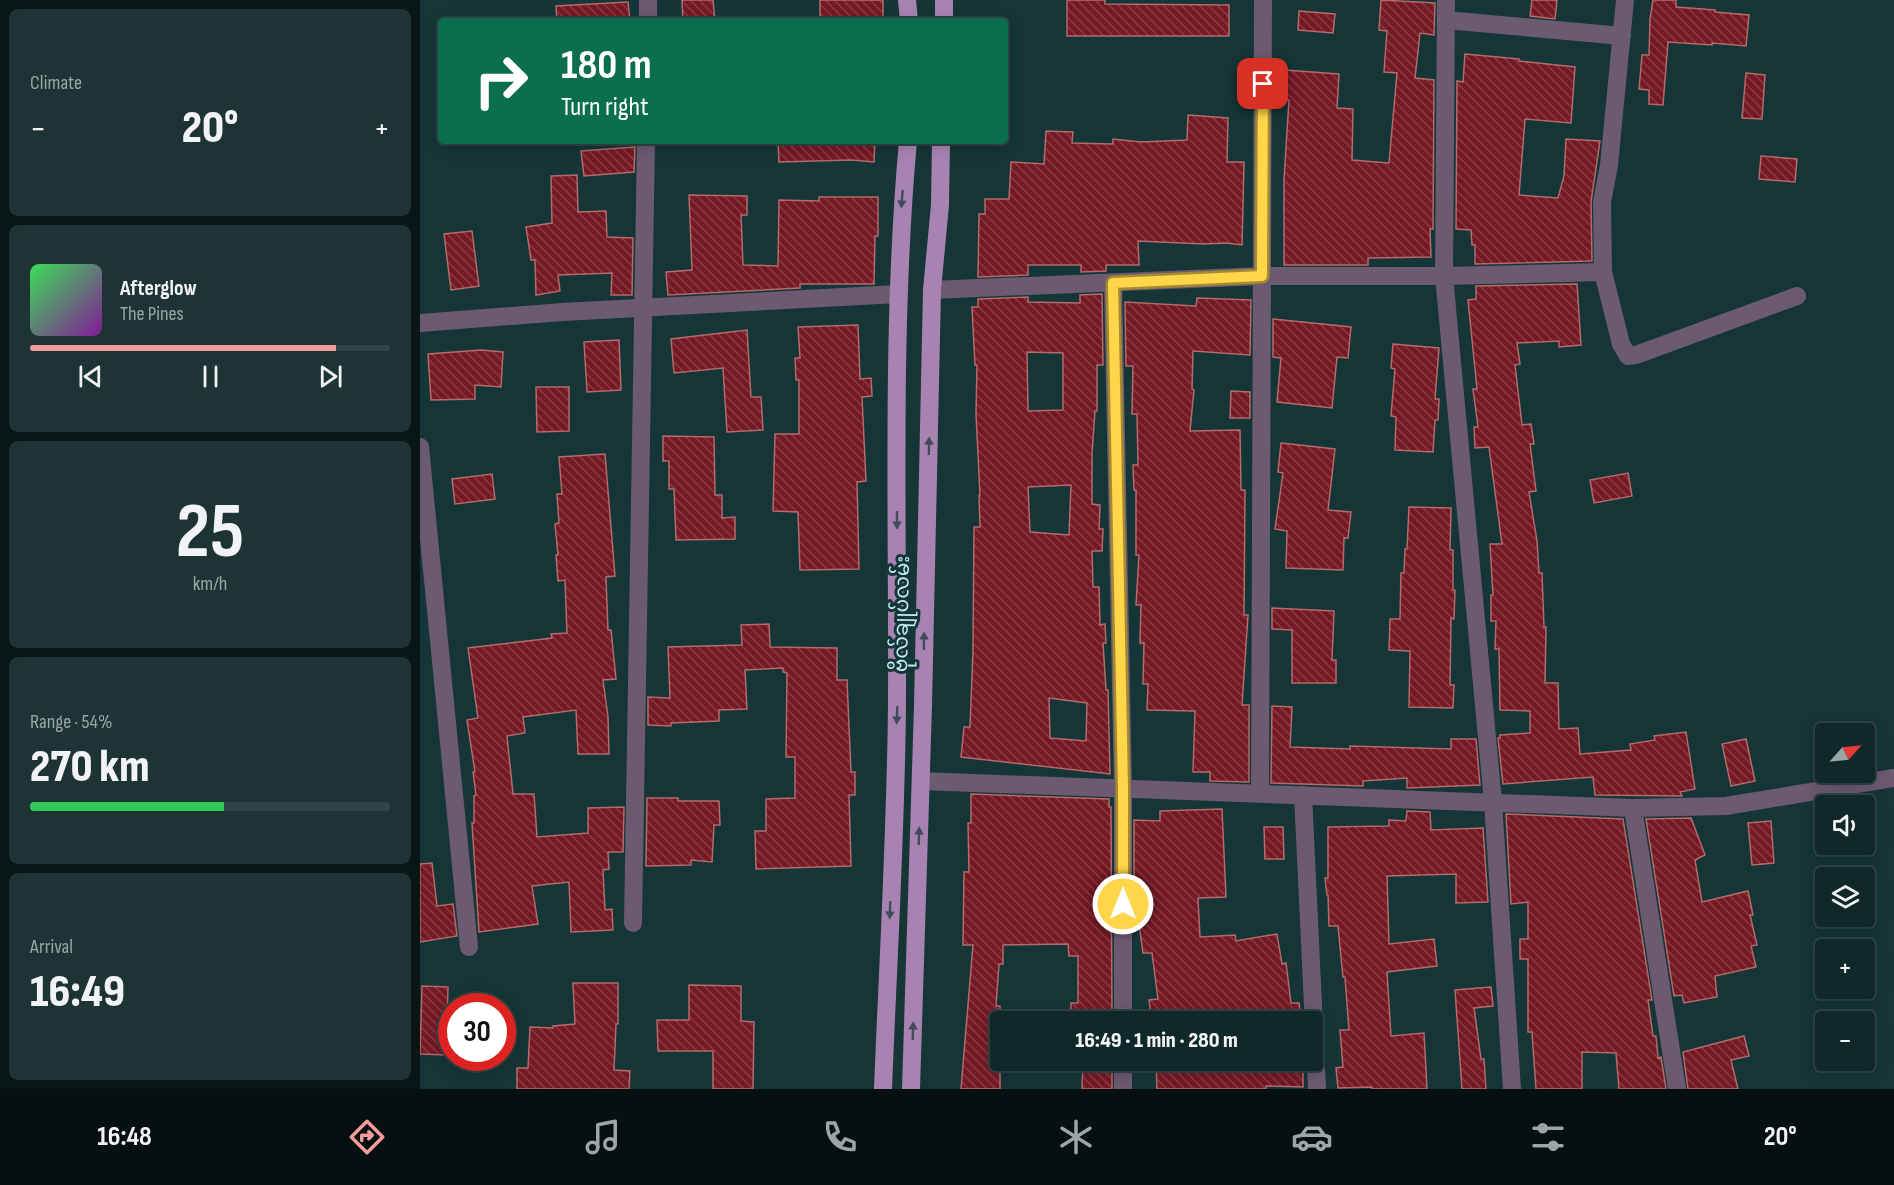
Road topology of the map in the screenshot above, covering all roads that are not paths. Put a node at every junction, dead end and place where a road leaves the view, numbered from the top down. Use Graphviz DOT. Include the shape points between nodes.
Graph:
graph roads {
  1 [pos="648,0"];
  2 [pos="907,0"];
  3 [pos="944,0"];
  4 [pos="1263,0"];
  5 [pos="1446,0"];
  6 [pos="1625,0"];
  7 [pos="648,18"];
  8 [pos="909,18"];
  9 [pos="944,18"];
  10 [pos="1446,20"];
  11 [pos="1622,36"];
  12 [pos="646,144"];
  13 [pos="908,144"];
  14 [pos="940,144"];
  15 [pos="1603,272"];
  16 [pos="1262,276"];
  17 [pos="1444,276"];
  18 [pos="1113,283"];
  19 [pos="932,290"];
  20 [pos="898,294"];
  21 [pos="1797,296"];
  22 [pos="644,309"];
  23 [pos="420,323"];
  24 [pos="420,447"];
  25 [pos="1894,778"];
  26 [pos="921,781"];
  27 [pos="1123,788"];
  28 [pos="1260,793"];
  29 [pos="1303,795"];
  30 [pos="1492,802"];
  31 [pos="1633,808"];
  32 [pos="633,923"];
  33 [pos="469,947"];
  34 [pos="1123,1011"];
  35 [pos="1123,1071"];
  36 [pos="883,1089"];
  37 [pos="911,1089"];
  38 [pos="1123,1089"];
  39 [pos="1317,1089"];
  40 [pos="1512,1089"];
  41 [pos="1677,1089"];
  1 -- 7 [label="street"];
  2 -- 8 [label="main road"];
  3 -- 9 [label="main road"];
  4 -- 16 [label="street"];
  5 -- 10 [label="street"];
  6 -- 11 [label="street"];
  10 -- 11 [label="street"];
  10 -- 17 [label="street"];
  11 -- 15 [label="street" via="1602,202"];
  12 -- 22 [label="street"];
  13 -- 20 [label="main road, ဗိုလ်ချုပ်လမ်း, one-way"];
  14 -- 19 [label="main road, ဗိုလ်ချုပ်လမ်း" via="940,206"];
  15 -- 17 [label="street"];
  15 -- 21 [label="street" via="1621,344 1628,356"];
  16 -- 17 [label="street"];
  16 -- 18 [label="street"];
  16 -- 28 [label="street"];
  17 -- 30 [label="street"];
  18 -- 19 [label="street"];
  18 -- 27 [label="street"];
  26 -- 19 [label="main road, ဗိုလ်ချုပ်လမ်း, one-way"];
  20 -- 22 [label="street"];
  20 -- 36 [label="main road, ဗိုလ်ချုပ်လမ်း, one-way" via="897,707"];
  22 -- 23 [label="street"];
  22 -- 32 [label="street"];
  24 -- 33 [label="street"];
  25 -- 31 [label="street" via="1726,806"];
  26 -- 27 [label="street"];
  37 -- 26 [label="main road, ဗိုလ်ချုပ်လမ်း, one-way"];
  27 -- 28 [label="street"];
  27 -- 34 [label="street"];
  28 -- 29 [label="street"];
  29 -- 30 [label="street"];
  29 -- 39 [label="street"];
  30 -- 31 [label="street"];
  30 -- 40 [label="street"];
  31 -- 41 [label="street"];
  35 -- 38 [label="street"];
}
